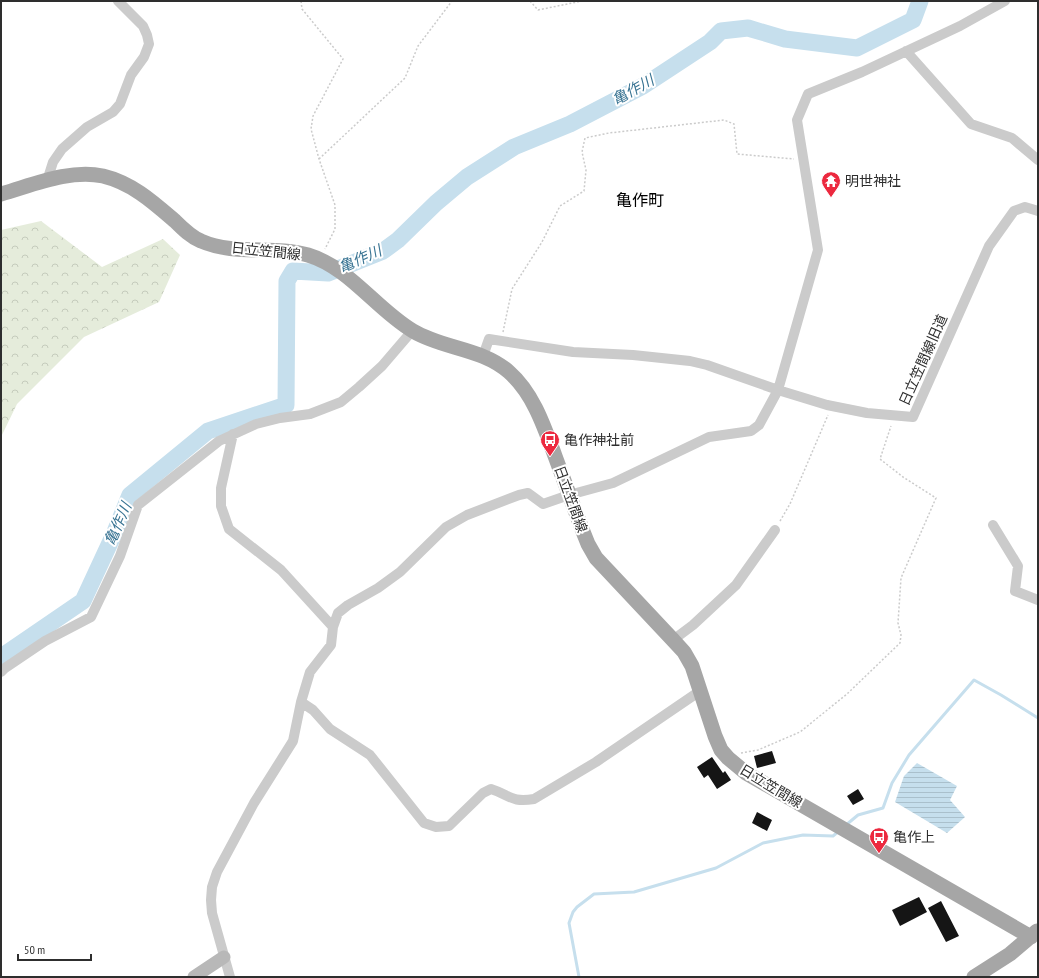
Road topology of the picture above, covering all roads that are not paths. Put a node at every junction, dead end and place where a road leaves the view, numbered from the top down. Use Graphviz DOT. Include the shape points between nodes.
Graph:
graph roads {
  1 [pos="118,1"];
  2 [pos="1005,1"];
  3 [pos="906,50"];
  4 [pos="1038,160"];
  5 [pos="47,180"];
  6 [pos="1,194"];
  7 [pos="1038,211"];
  8 [pos="412,331"];
  9 [pos="484,356"];
  10 [pos="778,390"];
  11 [pos="233,434"];
  12 [pos="569,495"];
  13 [pos="993,525"];
  14 [pos="774,530"];
  15 [pos="1038,600"];
  16 [pos="333,627"];
  17 [pos="673,640"];
  18 [pos="1,672"];
  19 [pos="700,691"];
  20 [pos="301,702"];
  21 [pos="1036,936"];
  22 [pos="224,957"];
  23 [pos="194,977"];
  24 [pos="230,977"];
  25 [pos="974,977"];
  1 -- 5 [label="street" via="143,26 148,35 149,44 144,57 131,75 120,104 113,112 87,127 62,149 53,162"];
  2 -- 3 [label="street" via="960,26"];
  3 -- 4 [label="street" via="971,124 1012,138"];
  3 -- 10 [label="street" via="862,72 808,94 797,120 818,250"];
  5 -- 6 [label="main road, 日立笠間線"];
  5 -- 8 [label="main road, 日立笠間線" via="87,174 102,176 132,187 201,241 217,246 294,252 330,265"];
  7 -- 10 [label="street, 日立笠間線旧道" via="1025,207 1014,211 988,246 913,417 867,413 832,406"];
  8 -- 9 [label="main road, 日立笠間線" via="445,346"];
  8 -- 11 [label="street" via="382,366 341,402 310,414 256,424"];
  9 -- 10 [label="street, 日立笠間線旧道" via="489,339 572,352 690,361"];
  9 -- 12 [label="main road, 日立笠間線" via="510,372 525,390 537,410"];
  10 -- 12 [label="street" via="759,425 751,431 709,437 613,483"];
  11 -- 16 [label="street" via="221,488 221,506 229,529 281,570"];
  11 -- 18 [label="street" via="219,441 138,505 120,556 91,617 45,641"];
  12 -- 16 [label="street" via="543,504 528,493 467,515 446,527 400,572 338,613"];
  12 -- 17 [label="main road, 日立笠間線" via="596,558"];
  13 -- 15 [label="street" via="1018,566 1016,591"];
  14 -- 17 [label="street" via="736,584 693,625"];
  16 -- 20 [label="street" via="332,645 310,672"];
  17 -- 19 [label="main road, 日立笠間線" via="692,666"];
  19 -- 20 [label="street" via="596,762 534,799 515,800 490,789 449,826 436,827 424,823 370,756 330,729 313,710"];
  19 -- 21 [label="main road, 日立笠間線" via="722,750 746,773"];
  20 -- 22 [label="street" via="293,741 254,803 217,872 212,887 212,912"];
  21 -- 25 [label="main road, 日立笠間線"];
  22 -- 23 [label="street"];
  22 -- 24 [label="street"];
}
